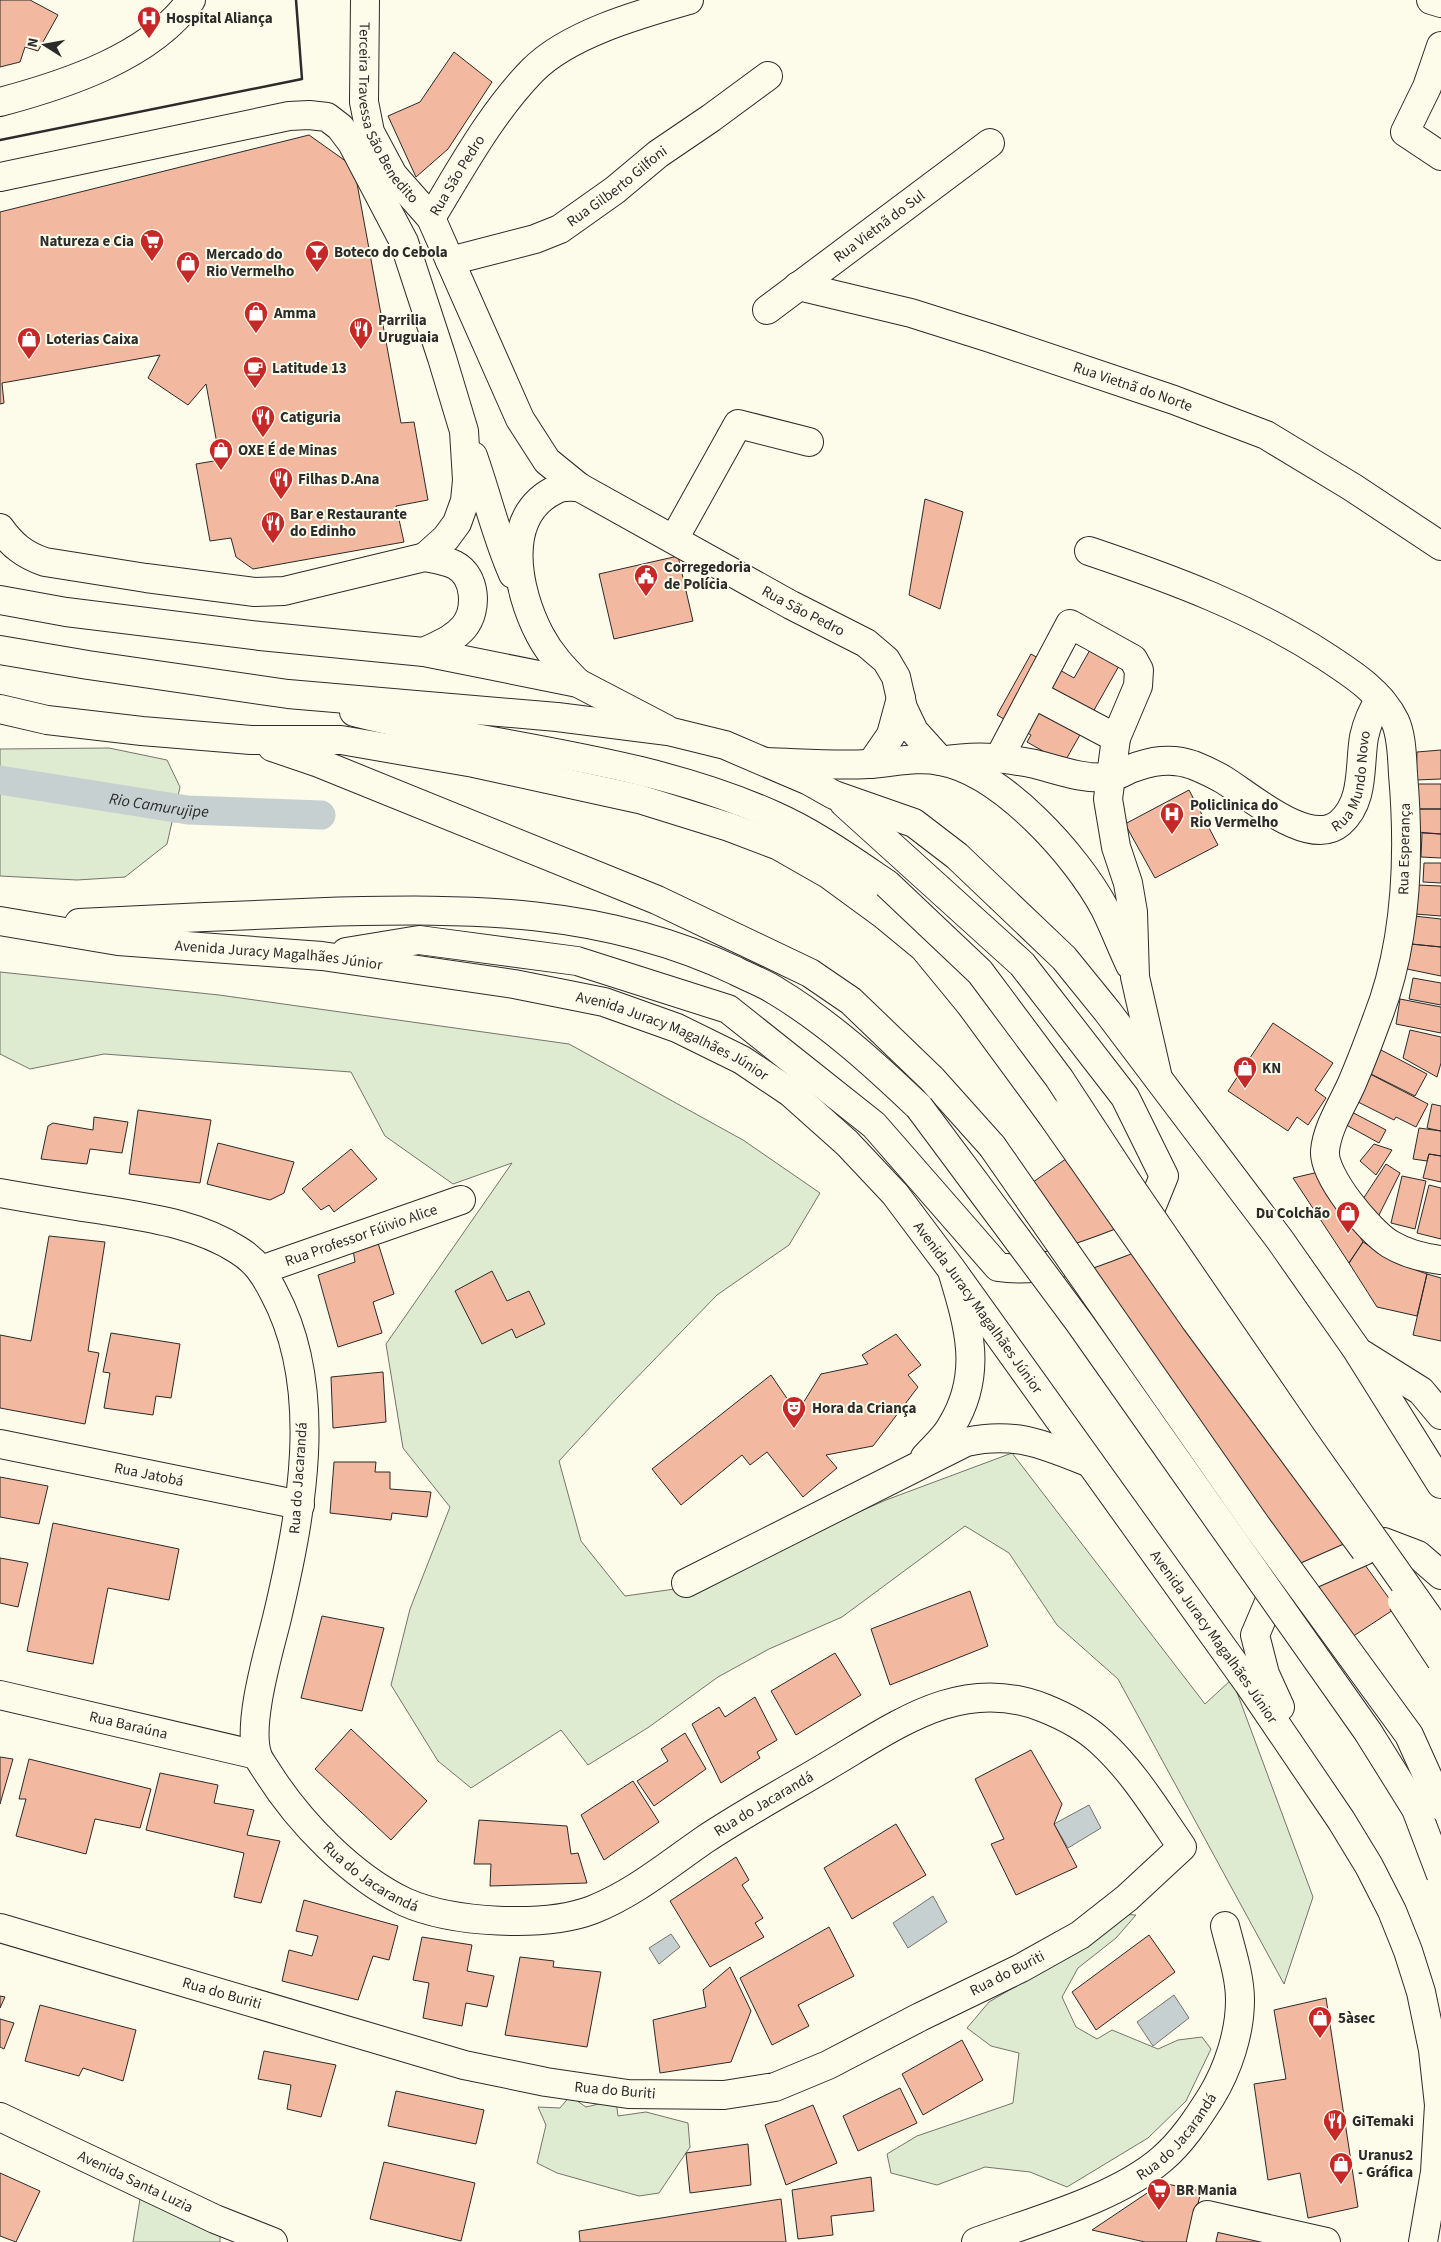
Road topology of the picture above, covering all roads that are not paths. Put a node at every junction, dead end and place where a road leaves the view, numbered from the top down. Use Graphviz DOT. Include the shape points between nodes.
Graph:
graph roads {
  1 [pos="191,0"];
  2 [pos="364,0"];
  3 [pos="689,0"];
  4 [pos="1431,0"];
  5 [pos="1441,3"];
  6 [pos="1441,46"];
  7 [pos="768,76"];
  8 [pos="0,102"];
  9 [pos="990,143"];
  10 [pos="1441,156"];
  11 [pos="0,177"];
  12 [pos="431,218"];
  13 [pos="450,261"];
  14 [pos="798,286"];
  15 [pos="767,310"];
  16 [pos="464,431"];
  17 [pos="809,442"];
  18 [pos="580,487"];
  19 [pos="0,528"];
  20 [pos="674,539"];
  21 [pos="1441,546"];
  22 [pos="1089,551"];
  23 [pos="425,557"];
  24 [pos="524,598"];
  25 [pos="1,599"];
  26 [pos="0,650"];
  27 [pos="424,652"];
  28 [pos="578,683"];
  29 [pos="288,694"];
  30 [pos="1033,694"];
  31 [pos="901,698"];
  32 [pos="1380,699"];
  33 [pos="0,709"];
  34 [pos="668,731"];
  35 [pos="1116,738"];
  36 [pos="251,740"];
  37 [pos="999,758"];
  38 [pos="941,761"];
  39 [pos="766,762"];
  40 [pos="871,764"];
  41 [pos="1110,777"];
  42 [pos="834,795"];
  43 [pos="0,921"];
  44 [pos="35,925"];
  45 [pos="322,956"];
  46 [pos="1135,977"];
  47 [pos="1158,1078"];
  48 [pos="0,1193"];
  49 [pos="460,1200"];
  50 [pos="1441,1260"];
  51 [pos="262,1270"];
  52 [pos="952,1270"];
  53 [pos="1357,1350"];
  54 [pos="1431,1393"];
  55 [pos="1441,1415"];
  56 [pos="0,1444"];
  57 [pos="1090,1464"];
  58 [pos="917,1466"];
  59 [pos="1441,1484"];
  60 [pos="300,1505"];
  61 [pos="1441,1575"];
  62 [pos="686,1583"];
  63 [pos="1441,1635"];
  64 [pos="1441,1660"];
  65 [pos="0,1695"];
  66 [pos="257,1755"];
  67 [pos="1313,1779"];
  68 [pos="1441,1806"];
  69 [pos="1182,1847"];
  70 [pos="1441,1875"];
  71 [pos="1225,1926"];
  72 [pos="0,1928"];
  73 [pos="0,2117"];
  74 [pos="273,2242"];
  75 [pos="976,2242"];
  76 [pos="1201,2242"];
  77 [pos="1326,2242"];
  78 [pos="1423,2242"];
  1 -- 8 [label="street" via="161,32 116,60 74,79"];
  2 -- 12 [label="street, Terceira Travessa São Benedito" via="364,102 370,132 393,174"];
  3 -- 12 [label="street, Rua São Pedro" via="608,26 568,45 533,70 504,105"];
  4 -- 5 [label="street"];
  6 -- 10 [label="street" via="1427,87 1405,132"];
  7 -- 13 [label="street, Rua Gilberto Gilfoni" via="560,229 535,239"];
  9 -- 14 [label="street, Rua Vietnã do Sul"];
  11 -- 16 [label="street" via="289,116 327,117 352,143 404,242"];
  12 -- 13 [label="street, Rua São Pedro"];
  13 -- 18 [label="street, Rua São Pedro" via="520,418 547,461"];
  14 -- 15 [label="street, Rua Vietnã do Sul"];
  14 -- 21 [label="street, Rua Vietnã do Norte" via="911,313 990,338 1174,400 1266,435"];
  16 -- 23 [label="street" via="466,500 457,523"];
  16 -- 24 [label="street" via="507,562"];
  17 -- 20 [label="street" via="738,424"];
  18 -- 20 [label="street, Rua São Pedro"];
  18 -- 24 [label="street" via="558,488 542,498 528,514 519,534 518,558"];
  19 -- 23 [label="street" via="17,548 45,562 255,592 284,591"];
  20 -- 31 [label="street, Rua São Pedro" via="866,643 886,660 896,677"];
  22 -- 32 [label="street, Rua Esperança" via="1161,575 1277,626 1356,676"];
  23 -- 27 [label="street" via="457,565 467,576 473,591 473,609 464,626 450,639"];
  24 -- 28 [label="street" via="555,660"];
  25 -- 27 [label="street" via="66,612"];
  26 -- 29 [label="street"];
  27 -- 28 [label="street"];
  28 -- 34 [label="street"];
  29 -- 34 [label="street" via="566,718"];
  29 -- 63 [label="street, bridge" via="401,724 617,766 710,790 809,832 887,884 980,972 1059,1078 1181,1261"];
  30 -- 35 [label="street"];
  30 -- 35 [label="street" via="1070,624 1133,659 1139,670 1138,686"];
  30 -- 37 [label="street"];
  31 -- 38 [label="street, Rua São Pedro" via="906,718 914,731"];
  31 -- 40 [label="street" via="891,735"];
  32 -- 41 [label="street, Rua Mundo Novo" via="1370,716 1364,738 1359,789 1349,812 1329,830 1297,826 1221,778 1190,764 1163,759"];
  32 -- 50 [label="street, Rua Esperança" via="1396,722 1401,752 1406,882 1390,976 1378,1016 1330,1130 1324,1152 1328,1168 1339,1187 1377,1234 1405,1252"];
  33 -- 36 [label="street" via="47,720"];
  34 -- 39 [label="street" via="725,745"];
  35 -- 41 [label="street"];
  36 -- 64 [label="street, bridge" via="341,740 639,798 779,846 828,874 884,914 924,948 1004,1050"];
  36 -- 68 [label="street, bridge" via="319,763 657,900 810,973 851,1001 932,1079 992,1146 1256,1525 1409,1735"];
  37 -- 38 [label="street" via="971,756"];
  37 -- 41 [label="street" via="1070,773"];
  38 -- 40 [label="street" via="918,759"];
  38 -- 46 [label="street" via="973,773 997,788 1040,823 1077,866 1105,908"];
  39 -- 40 [label="street"];
  39 -- 42 [label="street"];
  41 -- 46 [label="street" via="1110,823 1133,912"];
  42 -- 45 [label="street" via="1022,964 1125,1097 1164,1176 1140,1235 1036,1269 998,1267 874,1125 728,1009 577,960 419,940"];
  42 -- 47 [label="street" via="914,823 957,856 1064,958"];
  43 -- 44 [label="street, Avenida Juracy Magalhães Júnior"];
  44 -- 45 [label="street, Avenida Juracy Magalhães Júnior" via="118,941"];
  44 -- 70 [label="street, Avenida Juracy Magalhães Júnior, bridge" via="246,914 479,911 551,917 633,932 701,955 776,991 862,1052 919,1107 1079,1322 1368,1732 1416,1809"];
  45 -- 52 [label="street, Avenida Juracy Magalhães Júnior" via="514,984 604,1002 677,1028 742,1060 791,1094 847,1142 896,1194"];
  46 -- 47 [label="street"];
  47 -- 53 [label="street" via="1280,1240"];
  48 -- 51 [label="street, Rua do Jacarandá" via="177,1222 240,1251"];
  49 -- 51 [label="street, Rua Professor Fúivio Alice"];
  51 -- 60 [label="street, Rua do Jacarandá" via="295,1343 302,1380"];
  52 -- 57 [label="street, Avenida Juracy Magalhães Júnior"];
  52 -- 58 [label="street" via="966,1316 972,1374 965,1401 952,1427"];
  53 -- 54 [label="street"];
  53 -- 59 [label="street"];
  54 -- 55 [label="street"];
  56 -- 60 [label="street, Rua Jatobá"];
  57 -- 58 [label="street" via="1039,1442 988,1437 966,1442"];
  57 -- 67 [label="street, Avenida Juracy Magalhães Júnior" via="1238,1667"];
  58 -- 62 [label="street"];
  60 -- 66 [label="street, Rua do Jacarandá" via="260,1689"];
  61 -- 67 [label="street" via="1418,1555 1384,1542 1272,1595 1256,1634 1265,1674"];
  65 -- 66 [label="street, Rua Baraúna"];
  66 -- 69 [label="street, Rua do Jacarandá" via="293,1807 329,1847 365,1877 405,1902 450,1915 491,1920 542,1919 585,1912 619,1898 710,1836 889,1728 929,1708 972,1697 1002,1696 1036,1705 1066,1717 1099,1740 1132,1775"];
  67 -- 78 [label="street, Avenida Juracy Magalhães Júnior" via="1364,1859 1392,1912 1421,1992 1433,2050 1439,2105 1435,2172"];
  69 -- 72 [label="street, Rua do Buriti" via="1127,1898 1080,1935 1021,1968 828,2065 775,2087 724,2095 628,2094 464,2065"];
  71 -- 75 [label="street, Rua do Jacarandá" via="1240,2000 1236,2039 1220,2082 1196,2121 1162,2159 1124,2184 1084,2203"];
  73 -- 74 [label="street, Avenida Santa Luzia"];
  76 -- 77 [label="street" via="1207,2214"];
}
